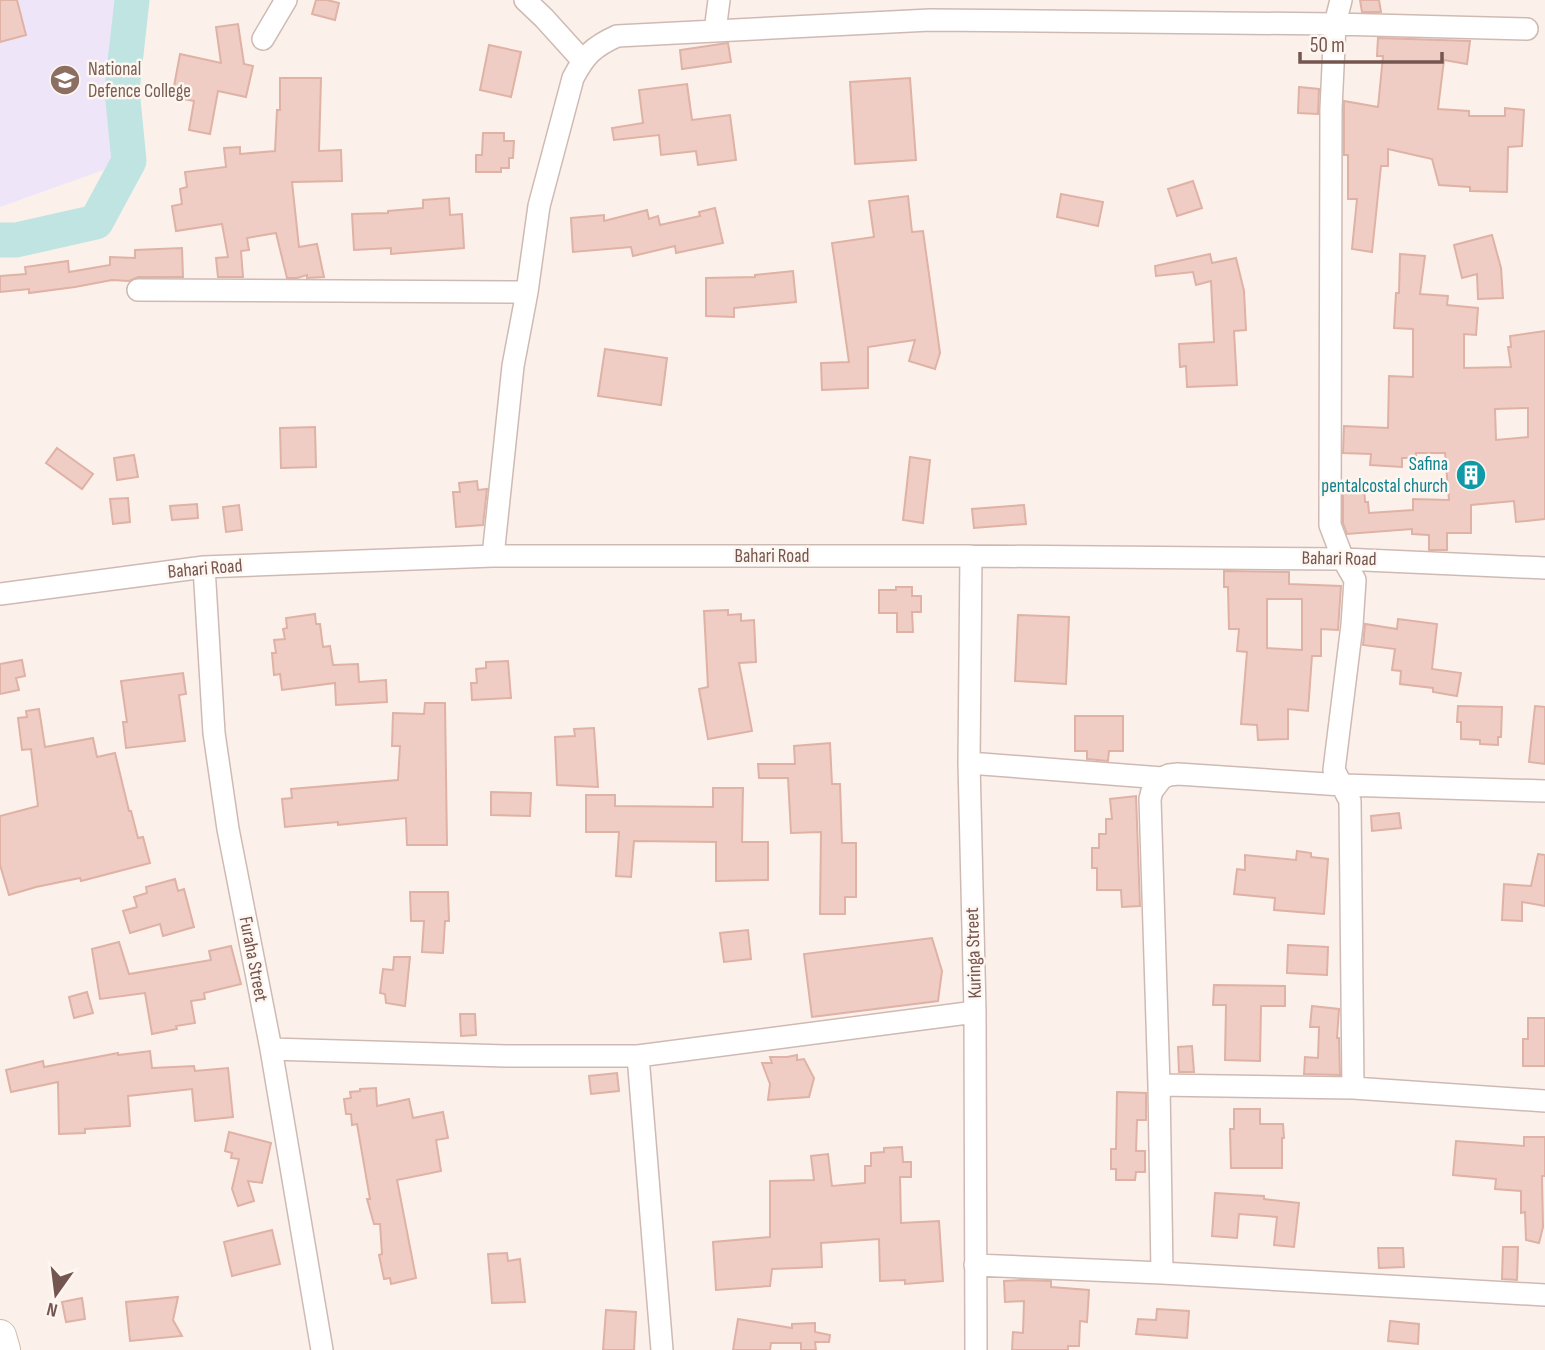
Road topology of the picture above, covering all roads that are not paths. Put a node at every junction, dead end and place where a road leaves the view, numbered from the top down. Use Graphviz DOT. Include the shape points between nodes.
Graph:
graph roads {
  1 [pos="286,0"];
  2 [pos="525,0"];
  3 [pos="719,0"];
  4 [pos="1341,0"];
  5 [pos="545,9"];
  6 [pos="1335,24"];
  7 [pos="1527,29"];
  8 [pos="715,31"];
  9 [pos="263,39"];
  10 [pos="582,60"];
  11 [pos="138,290"];
  12 [pos="527,292"];
  13 [pos="493,556"];
  14 [pos="971,556"];
  15 [pos="1343,559"];
  16 [pos="204,567"];
  17 [pos="1545,568"];
  18 [pos="0,594"];
  19 [pos="968,763"];
  20 [pos="1161,778"];
  21 [pos="1342,785"];
  22 [pos="1545,792"];
  23 [pos="975,1012"];
  24 [pos="271,1049"];
  25 [pos="638,1056"];
  26 [pos="1159,1085"];
  27 [pos="1353,1088"];
  28 [pos="1545,1101"];
  29 [pos="975,1265"];
  30 [pos="1162,1273"];
  31 [pos="1545,1295"];
  32 [pos="0,1336"];
  33 [pos="4,1350"];
  34 [pos="322,1350"];
  35 [pos="662,1350"];
  36 [pos="976,1350"];
  1 -- 9 [label="street"];
  2 -- 5 [label="street"];
  3 -- 8 [label="street"];
  4 -- 6 [label="street"];
  5 -- 10 [label="street"];
  6 -- 7 [label="street"];
  6 -- 8 [label="street" via="930,20"];
  6 -- 15 [label="street" via="1330,525"];
  8 -- 10 [label="street" via="617,36"];
  10 -- 12 [label="street" via="573,78 539,206"];
  11 -- 12 [label="street"];
  12 -- 13 [label="street" via="513,366"];
  13 -- 14 [label="street, Bahari Road"];
  13 -- 16 [label="street, Bahari Road"];
  14 -- 15 [label="street, Bahari Road"];
  14 -- 19 [label="street, Kuringa Street"];
  15 -- 17 [label="street, Bahari Road"];
  15 -- 21 [label="street" via="1354,580 1334,770"];
  16 -- 18 [label="street, Bahari Road"];
  16 -- 24 [label="street, Furaha Street" via="214,733"];
  19 -- 20 [label="street"];
  19 -- 23 [label="street, Kuringa Street"];
  20 -- 21 [label="street" via="1178,774"];
  20 -- 26 [label="street" via="1150,799"];
  21 -- 22 [label="street"];
  21 -- 27 [label="street" via="1350,801"];
  23 -- 25 [label="street"];
  23 -- 29 [label="street, Kuringa Street"];
  24 -- 25 [label="street"];
  24 -- 34 [label="street, Furaha Street"];
  25 -- 35 [label="street"];
  26 -- 27 [label="street"];
  26 -- 30 [label="street"];
  27 -- 28 [label="street"];
  29 -- 30 [label="street"];
  29 -- 36 [label="street, Kuringa Street"];
  30 -- 31 [label="street"];
  32 -- 33 [label="street"];
}
